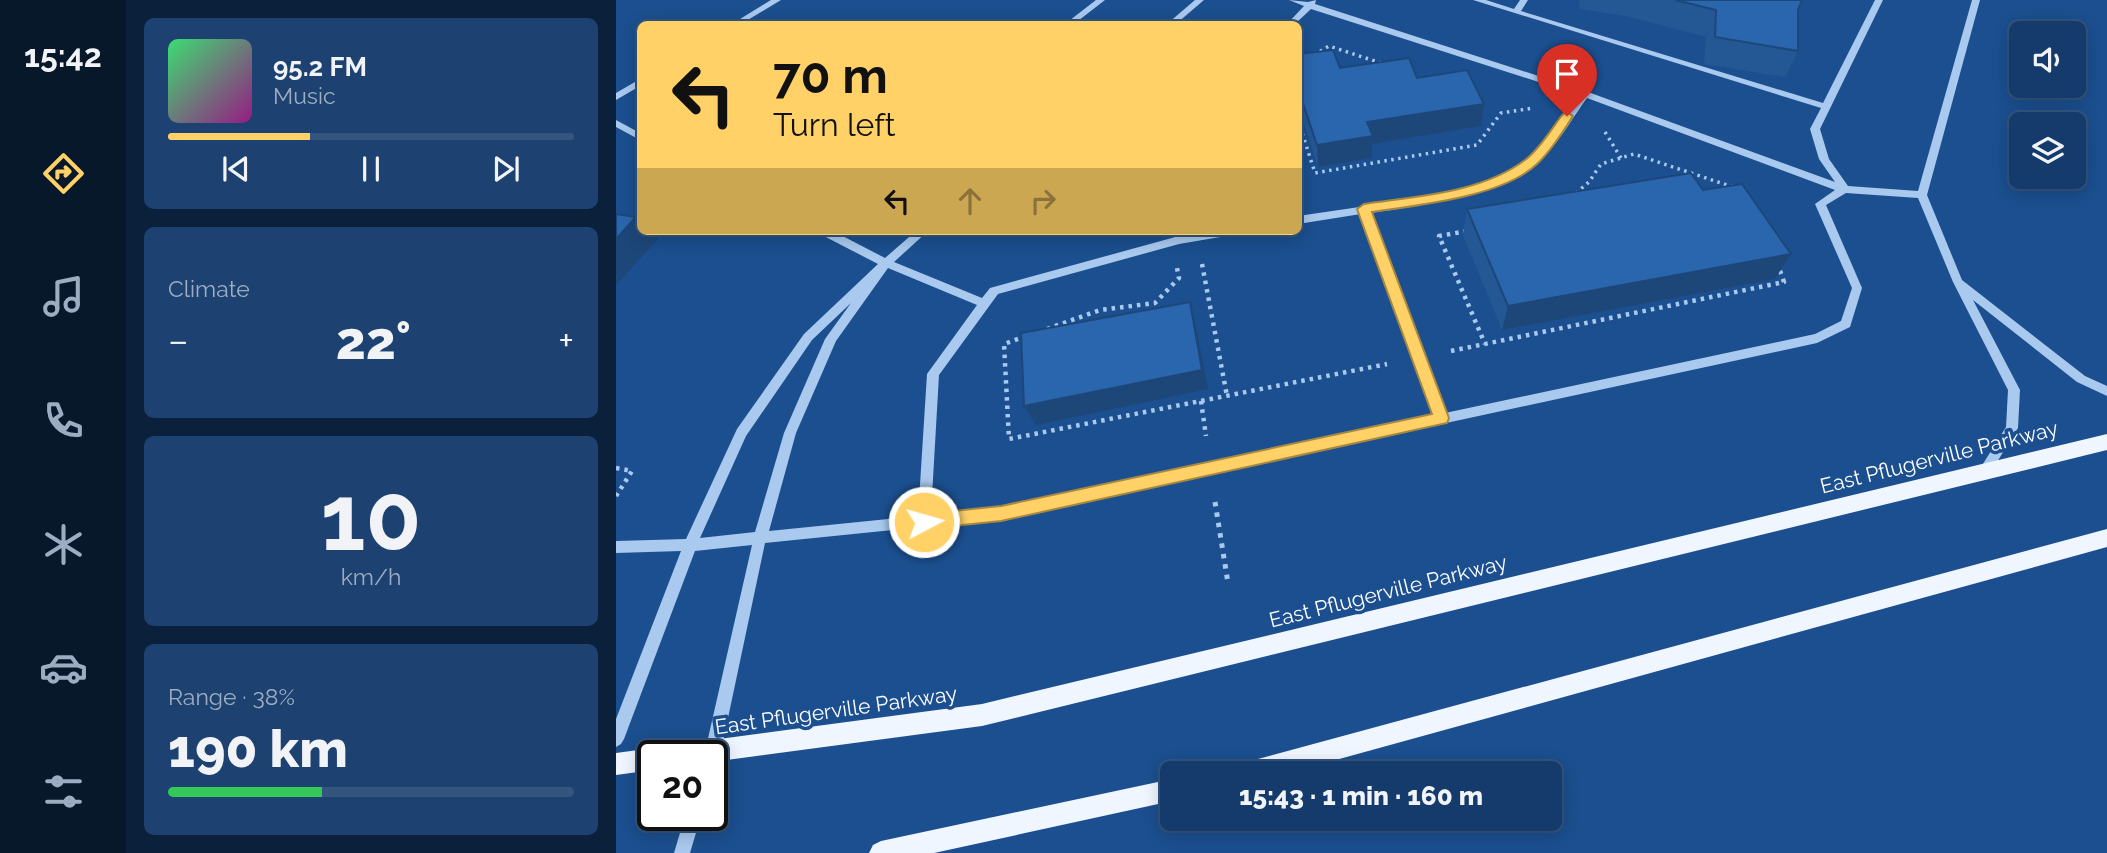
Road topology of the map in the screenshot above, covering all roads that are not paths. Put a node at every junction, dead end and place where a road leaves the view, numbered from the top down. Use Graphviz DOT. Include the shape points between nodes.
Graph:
graph roads {
  1 [pos="777,0"];
  2 [pos="1101,0"];
  3 [pos="1200,0"];
  4 [pos="1293,0"];
  5 [pos="1477,0"];
  6 [pos="1524,0"];
  7 [pos="1879,0"];
  8 [pos="1976,0"];
  9 [pos="1313,3"];
  10 [pos="1516,12"];
  11 [pos="741,21"];
  12 [pos="1073,21"];
  13 [pos="1175,21"];
  14 [pos="1294,21"];
  15 [pos="637,84"];
  16 [pos="1585,94"];
  17 [pos="616,97"];
  18 [pos="1826,107"];
  19 [pos="616,123"];
  20 [pos="637,135"];
  21 [pos="1844,189"];
  22 [pos="1922,195"];
  23 [pos="1364,209"];
  24 [pos="1302,219"];
  25 [pos="832,235"];
  26 [pos="918,235"];
  27 [pos="1208,235"];
  28 [pos="886,262"];
  29 [pos="1958,282"];
  30 [pos="985,304"];
  31 [pos="2107,391"];
  32 [pos="1441,418"];
  33 [pos="2107,442"];
  34 [pos="1985,471"];
  35 [pos="924,522"];
  36 [pos="760,538"];
  37 [pos="2107,538"];
  38 [pos="690,545"];
  39 [pos="616,547"];
  40 [pos="616,738"];
  41 [pos="716,740"];
  42 [pos="728,751"];
  43 [pos="637,761"];
  44 [pos="1291,761"];
  45 [pos="616,764"];
  46 [pos="1160,793"];
  47 [pos="689,831"];
  48 [pos="682,853"];
  49 [pos="881,853"];
  1 -- 11 [label="lane"];
  2 -- 12 [label="lane"];
  3 -- 13 [label="lane"];
  4 -- 9 [label="lane"];
  5 -- 10 [label="lane"];
  6 -- 10 [label="lane"];
  7 -- 18 [label="lane"];
  8 -- 22 [label="lane"];
  9 -- 14 [label="lane"];
  9 -- 16 [label="lane"];
  10 -- 18 [label="lane"];
  15 -- 17 [label="lane"];
  16 -- 21 [label="lane"];
  16 -- 23 [label="lane" via="1532,161 1503,180"];
  18 -- 21 [label="lane" via="1815,130 1824,159"];
  19 -- 20 [label="lane"];
  21 -- 22 [label="lane"];
  21 -- 32 [label="lane" via="1820,204 1857,288 1846,324 1816,338"];
  22 -- 29 [label="lane"];
  23 -- 24 [label="lane"];
  23 -- 32 [label="lane"];
  25 -- 28 [label="lane"];
  26 -- 28 [label="lane"];
  27 -- 30 [label="lane" via="994,291"];
  28 -- 30 [label="lane"];
  28 -- 36 [label="lane" via="831,339 790,433"];
  28 -- 38 [label="lane" via="808,337 741,433"];
  29 -- 31 [label="lane" via="2081,379"];
  29 -- 34 [label="lane" via="2014,390 2012,428"];
  30 -- 35 [label="lane" via="933,374"];
  32 -- 35 [label="lane" via="1001,513"];
  33 -- 34 [label="main road, East Pflugerville Parkway"];
  34 -- 42 [label="main road, East Pflugerville Parkway" via="982,715"];
  35 -- 36 [label="lane"];
  36 -- 38 [label="lane"];
  36 -- 41 [label="lane"];
  37 -- 44 [label="main road"];
  38 -- 39 [label="lane"];
  38 -- 40 [label="lane"];
  43 -- 45 [label="main road"];
  46 -- 49 [label="main road"];
  47 -- 48 [label="lane"];
}
